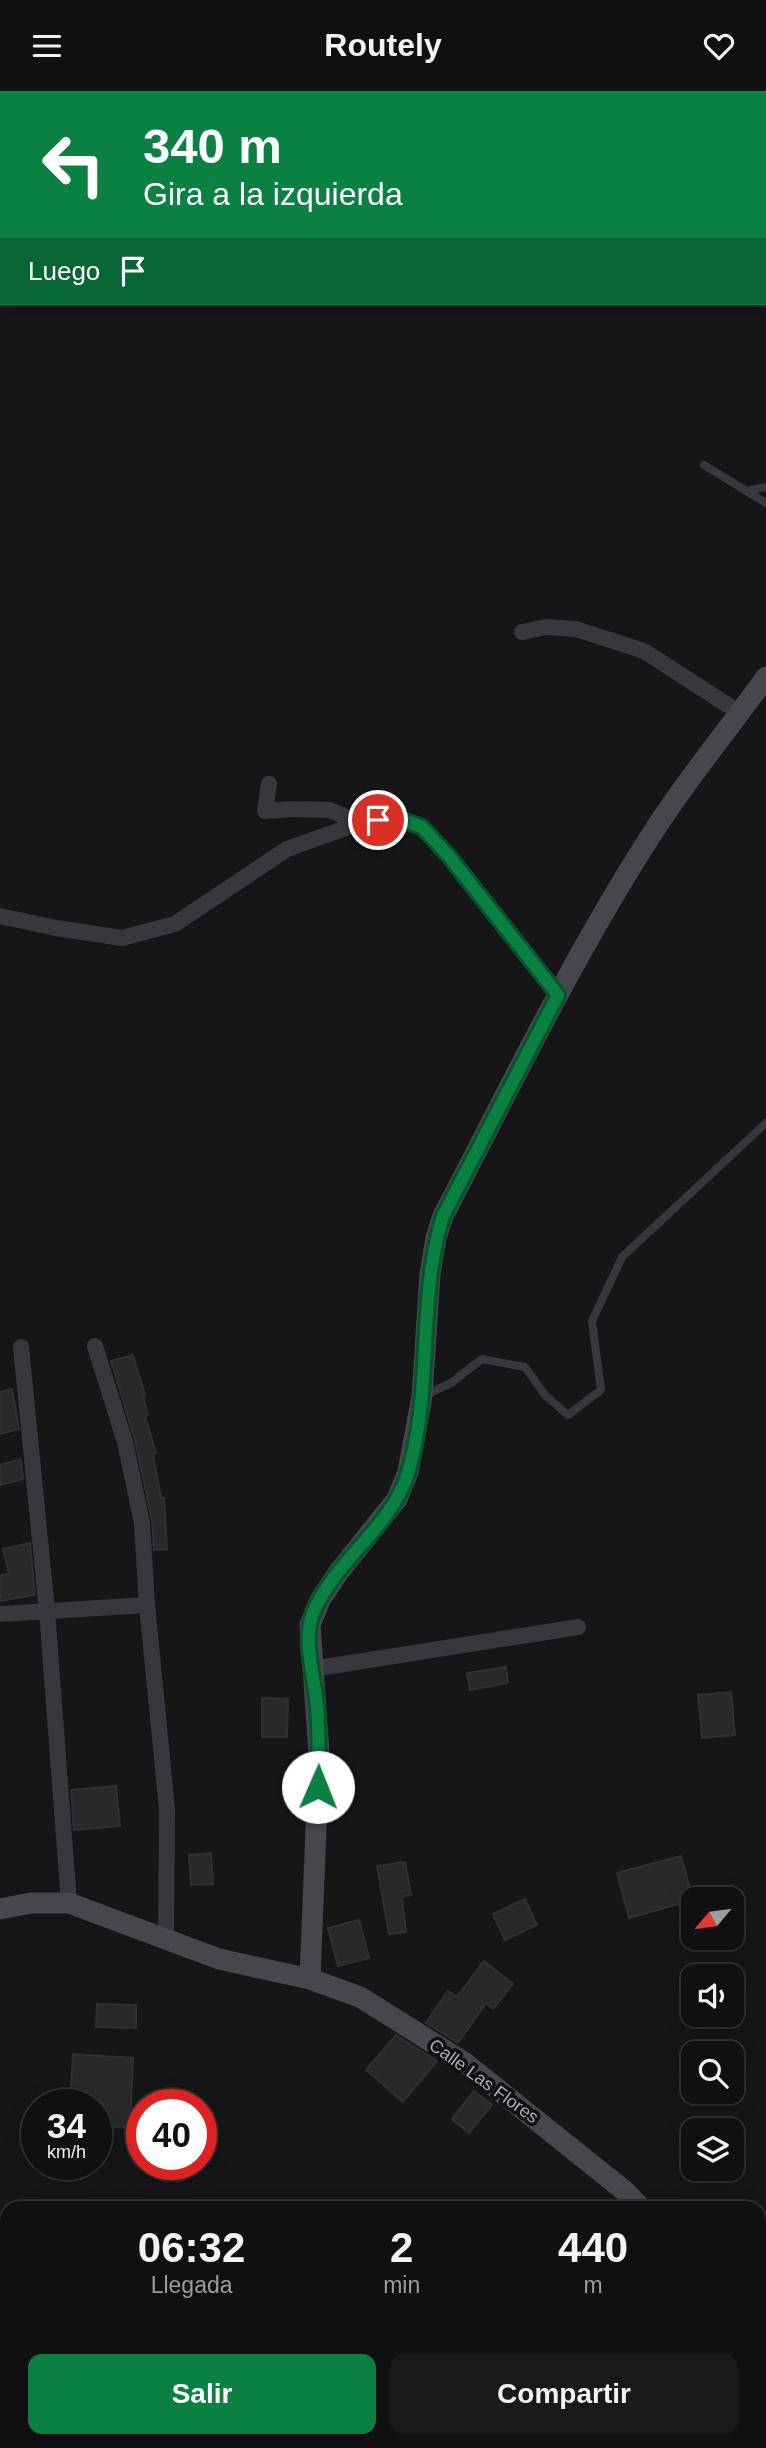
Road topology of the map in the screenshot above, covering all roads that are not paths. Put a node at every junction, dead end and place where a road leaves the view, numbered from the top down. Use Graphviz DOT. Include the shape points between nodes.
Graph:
graph roads {
  1 [pos="704,465"];
  2 [pos="766,488"];
  3 [pos="747,491"];
  4 [pos="766,503"];
  5 [pos="522,632"];
  6 [pos="766,677"];
  7 [pos="740,713"];
  8 [pos="269,784"];
  9 [pos="360,823"];
  10 [pos="0,916"];
  11 [pos="558,995"];
  12 [pos="766,1123"];
  13 [pos="95,1346"];
  14 [pos="21,1347"];
  15 [pos="422,1396"];
  16 [pos="147,1605"];
  17 [pos="47,1611"];
  18 [pos="0,1614"];
  19 [pos="578,1627"];
  20 [pos="312,1668"];
  21 [pos="69,1903"];
  22 [pos="0,1909"];
  23 [pos="166,1940"];
  24 [pos="310,1979"];
  25 [pos="634,2201"];
  1 -- 3 [label="lane"];
  2 -- 3 [label="lane"];
  3 -- 4 [label="lane"];
  5 -- 7 [label="street" via="547,627 576,629 644,651"];
  6 -- 7 [label="street"];
  7 -- 11 [label="street" via="660,822"];
  8 -- 9 [label="street" via="265,811 330,810"];
  9 -- 10 [label="street" via="288,849 175,925 122,937"];
  9 -- 11 [label="street" via="397,818 422,827"];
  11 -- 15 [label="street" via="443,1216 430,1274"];
  12 -- 15 [label="lane" via="622,1257 592,1321 601,1390 579,1409 568,1415 545,1395 525,1367 482,1359 451,1383"];
  13 -- 16 [label="street" via="135,1483"];
  14 -- 17 [label="street"];
  15 -- 20 [label="street" via="408,1472 397,1499 338,1573 313,1613 309,1638"];
  16 -- 17 [label="street"];
  16 -- 23 [label="street" via="167,1809"];
  17 -- 18 [label="street"];
  17 -- 21 [label="street"];
  19 -- 20 [label="street"];
  20 -- 24 [label="street" via="319,1753"];
  21 -- 22 [label="street"];
  21 -- 23 [label="street, Calle Las Flores"];
  23 -- 24 [label="street, Calle Las Flores" via="219,1959"];
  24 -- 25 [label="street, Calle Las Flores" via="360,1997 465,2063"];
}
